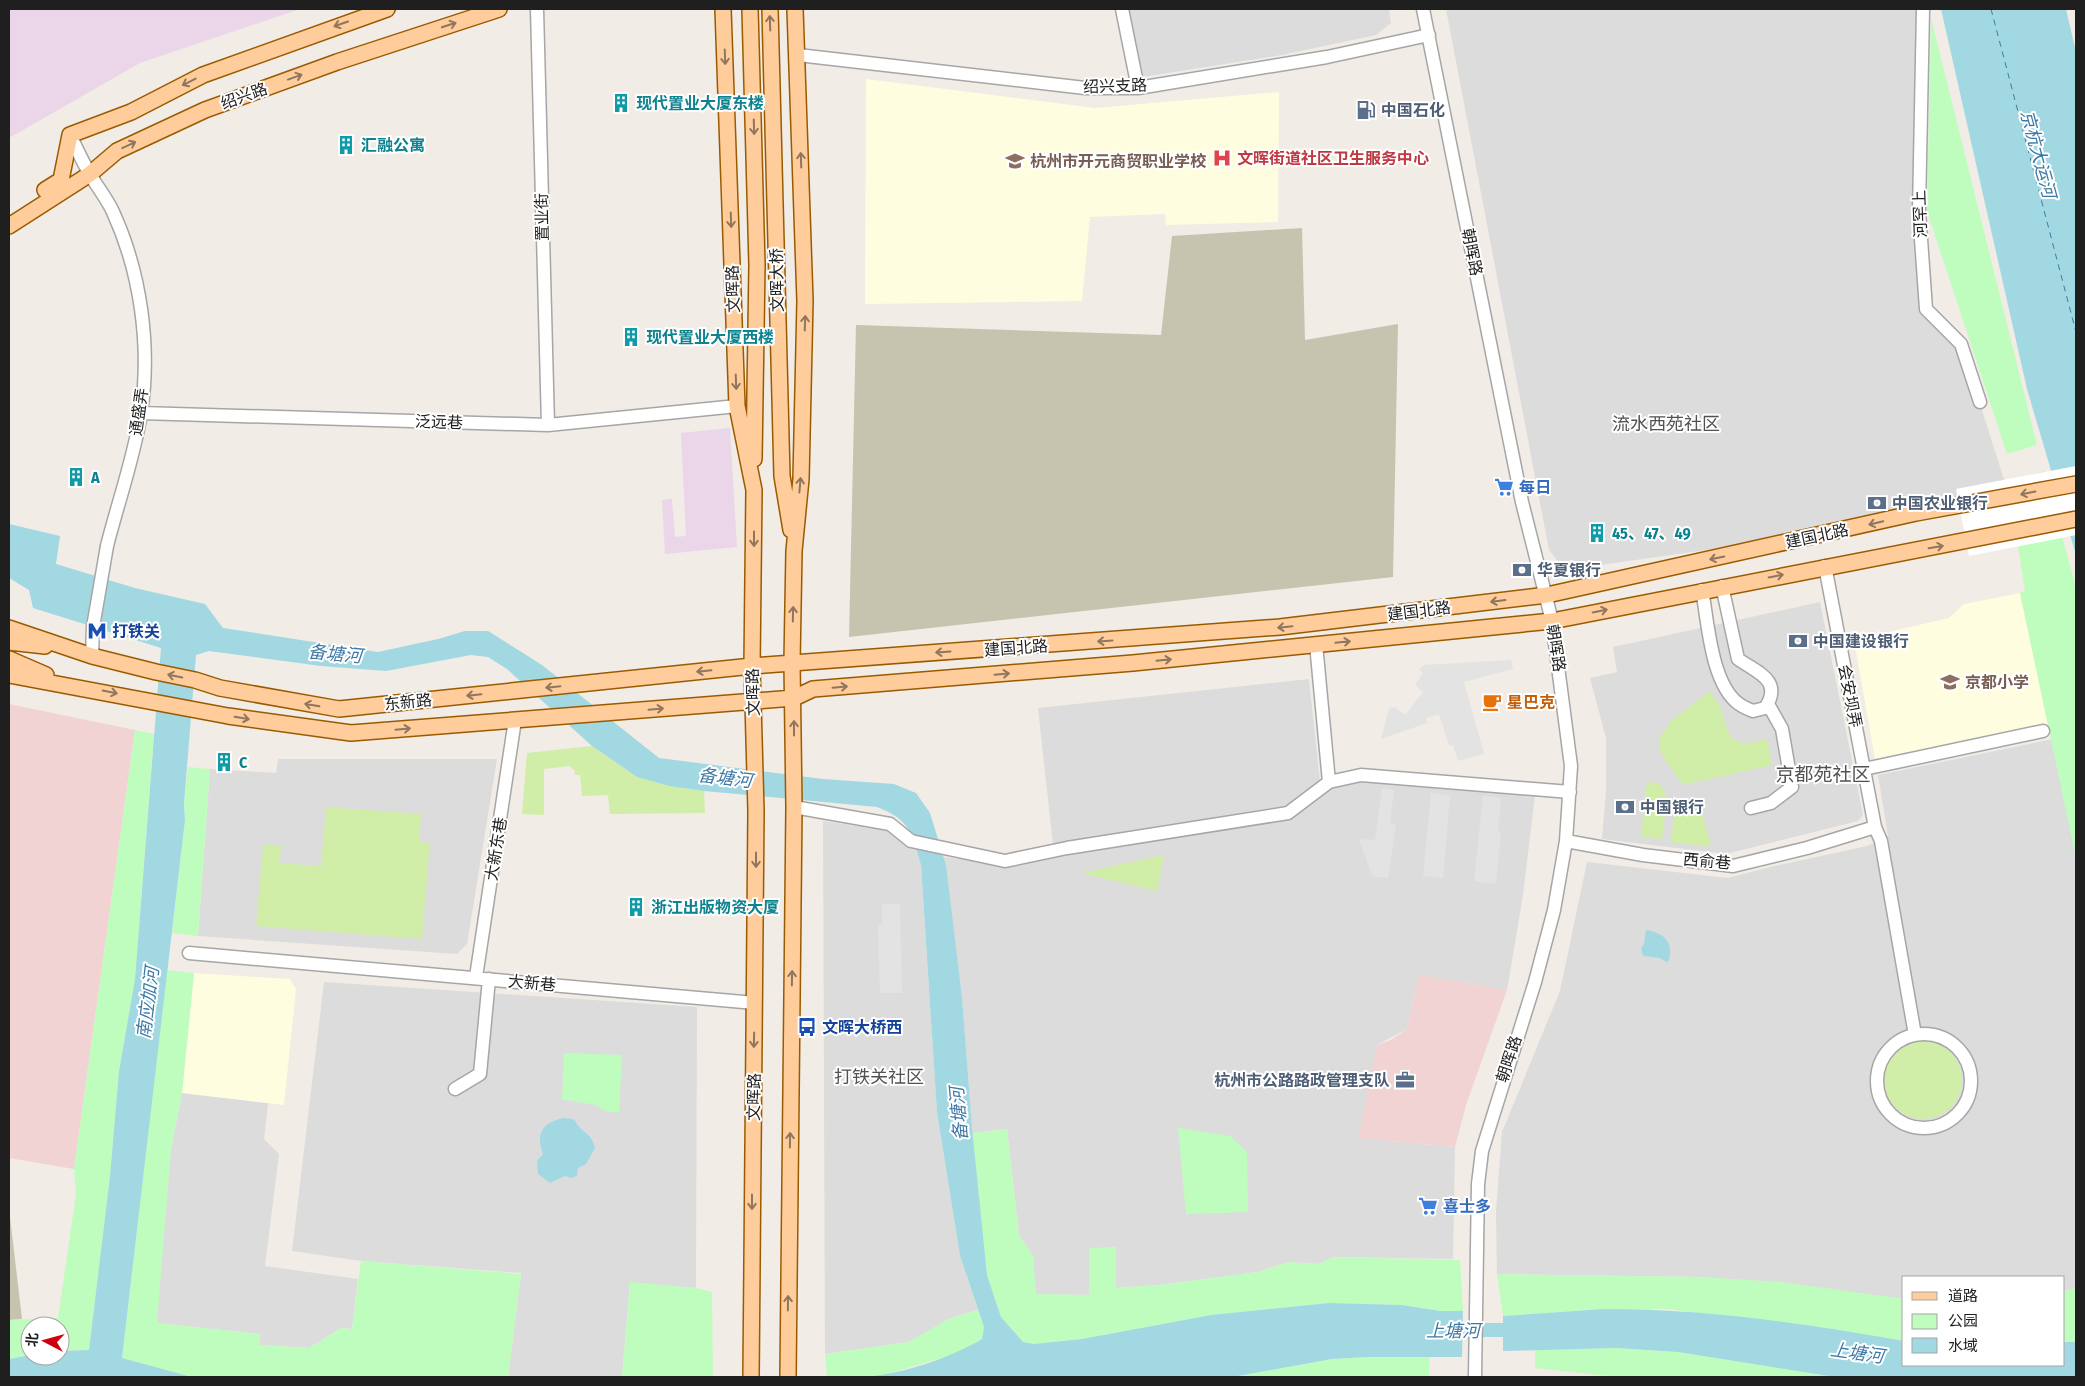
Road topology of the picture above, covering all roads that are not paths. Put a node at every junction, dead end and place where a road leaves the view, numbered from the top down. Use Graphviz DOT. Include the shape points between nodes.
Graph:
graph roads {
  1 [pos="388,9"];
  2 [pos="499,9"];
  3 [pos="537,9"];
  4 [pos="724,9"];
  5 [pos="750,9"];
  6 [pos="770,9"];
  7 [pos="795,9"];
  8 [pos="1122,9"];
  9 [pos="1423,9"];
  10 [pos="1923,9"];
  11 [pos="1429,35"];
  12 [pos="798,55"];
  13 [pos="1138,88"];
  14 [pos="70,135"];
  15 [pos="90,174"];
  16 [pos="9,214"];
  17 [pos="9,226"];
  18 [pos="1980,402"];
  19 [pos="737,406"];
  20 [pos="141,413"];
  21 [pos="548,425"];
  22 [pos="2076,484"];
  23 [pos="754,490"];
  24 [pos="2076,519"];
  25 [pos="794,551"];
  26 [pos="1825,566"];
  27 [pos="1722,586"];
  28 [pos="1702,590"];
  29 [pos="1547,595"];
  30 [pos="1552,621"];
  31 [pos="9,628"];
  32 [pos="9,642"];
  33 [pos="1316,644"];
  34 [pos="69,648"];
  35 [pos="92,656"];
  36 [pos="9,660"];
  37 [pos="792,662"];
  38 [pos="752,666"];
  39 [pos="9,675"];
  40 [pos="65,684"];
  41 [pos="794,698"];
  42 [pos="753,701"];
  43 [pos="1768,704"];
  44 [pos="515,720"];
  45 [pos="2043,731"];
  46 [pos="1864,769"];
  47 [pos="1329,782"];
  48 [pos="1570,792"];
  49 [pos="794,807"];
  50 [pos="1751,808"];
  51 [pos="1874,827"];
  52 [pos="1566,841"];
  53 [pos="189,952"];
  54 [pos="476,977"];
  55 [pos="489,980"];
  56 [pos="755,1003"];
  57 [pos="1914,1035"];
  58 [pos="454,1089"];
  59 [pos="751,1377"];
  60 [pos="788,1377"];
  61 [pos="1475,1377"];
  1 -- 14 [label="main road, one-way" via="203,75 130,112"];
  15 -- 2 [label="main road, 绍兴路, one-way" via="117,151 205,110 337,62"];
  3 -- 21 [label="street, 置业街"];
  4 -- 19 [label="main road, 文晖路, one-way"];
  5 -- 23 [label="main road, 文晖大桥, one-way" via="757,265"];
  25 -- 6 [label="main road, 文晖大桥, one-way" via="782,476"];
  7 -- 12 [label="main road"];
  8 -- 13 [label="street"];
  9 -- 11 [label="street, 朝晖路"];
  10 -- 18 [label="street, 河罕上" via="1919,211 1926,309 1961,344"];
  11 -- 13 [label="street, 绍兴支路"];
  11 -- 29 [label="street, 朝晖路" via="1522,502"];
  12 -- 13 [label="street, 绍兴支路" via="1085,88"];
  25 -- 12 [label="main road, one-way" via="801,479 806,301"];
  14 -- 15 [label="street, 通盛弄"];
  14 -- 16 [label="main road" via="61,180"];
  15 -- 17 [label="main road, 绍兴路"];
  15 -- 20 [label="street, 通盛弄" via="112,211 126,245 138,290 144,353"];
  19 -- 21 [label="street, 泛远巷"];
  19 -- 23 [label="main road, 文晖路"];
  20 -- 21 [label="street, 泛远巷"];
  20 -- 35 [label="street, 通盛弄, bridge" via="106,546 93,627"];
  22 -- 29 [label="main road, 建国北路, one-way" via="1916,513"];
  23 -- 38 [label="main road, 文晖路, one-way"];
  26 -- 24 [label="main road, 建国北路, one-way"];
  37 -- 25 [label="main road, one-way"];
  27 -- 26 [label="main road, 建国北路, one-way"];
  26 -- 46 [label="street, 会安坝弄"];
  27 -- 28 [label="main road, 建国北路"];
  27 -- 43 [label="street" via="1738,658 1763,674 1770,683"];
  30 -- 28 [label="main road, 建国北路, one-way"];
  28 -- 43 [label="street" via="1717,672 1728,694 1753,711"];
  29 -- 30 [label="street, 朝晖路"];
  29 -- 37 [label="main road, 建国北路, one-way" via="1280,627"];
  33 -- 30 [label="main road, 建国北路, one-way"];
  30 -- 48 [label="street, 朝晖路" via="1569,736"];
  31 -- 34 [label="main road, 东新路"];
  32 -- 34 [label="main road, 东新路"];
  41 -- 33 [label="main road, 建国北路, one-way" via="813,689 1133,663"];
  33 -- 47 [label="street"];
  34 -- 35 [label="main road, 东新路"];
  38 -- 35 [label="main road, 东新路, one-way" via="339,709 220,688"];
  36 -- 40 [label="main road, 东新路"];
  37 -- 38 [label="main road, 建国北路"];
  37 -- 41 [label="main road"];
  38 -- 42 [label="main road, 文晖路"];
  39 -- 40 [label="main road, 东新路"];
  40 -- 44 [label="main road, 东新路, one-way" via="194,709 351,733"];
  41 -- 42 [label="main road, 建国北路"];
  49 -- 41 [label="main road, one-way"];
  44 -- 42 [label="main road, 东新路, one-way"];
  42 -- 56 [label="main road, 文晖路, one-way"];
  43 -- 50 [label="street" via="1782,729 1792,787 1771,803"];
  44 -- 54 [label="street, 大新东巷"];
  45 -- 46 [label="street"];
  46 -- 51 [label="street, 会安坝弄"];
  47 -- 48 [label="street" via="1361,775"];
  47 -- 49 [label="street" via="1288,813 1005,861 911,841 890,824"];
  48 -- 52 [label="street, 朝晖路"];
  60 -- 49 [label="main road, one-way"];
  51 -- 52 [label="street, 西俞巷" via="1733,866"];
  51 -- 57 [label="street, 会安坝弄" via="1880,841"];
  52 -- 61 [label="street, 朝晖路" via="1554,910 1535,982 1482,1151 1478,1184"];
  53 -- 54 [label="street, 大新巷"];
  54 -- 55 [label="street, 大新巷"];
  55 -- 56 [label="street, 大新巷" via="728,998"];
  55 -- 58 [label="street" via="480,1074"];
  56 -- 59 [label="main road, 文晖路, one-way"];
  57 -- 57 [label="street" via="1895,1043 1884,1054 1876,1084 1888,1112 1899,1122 1913,1128 1929,1129 1957,1115 1967,1102 1970,1070 1954,1043 1940,1036"];
}
